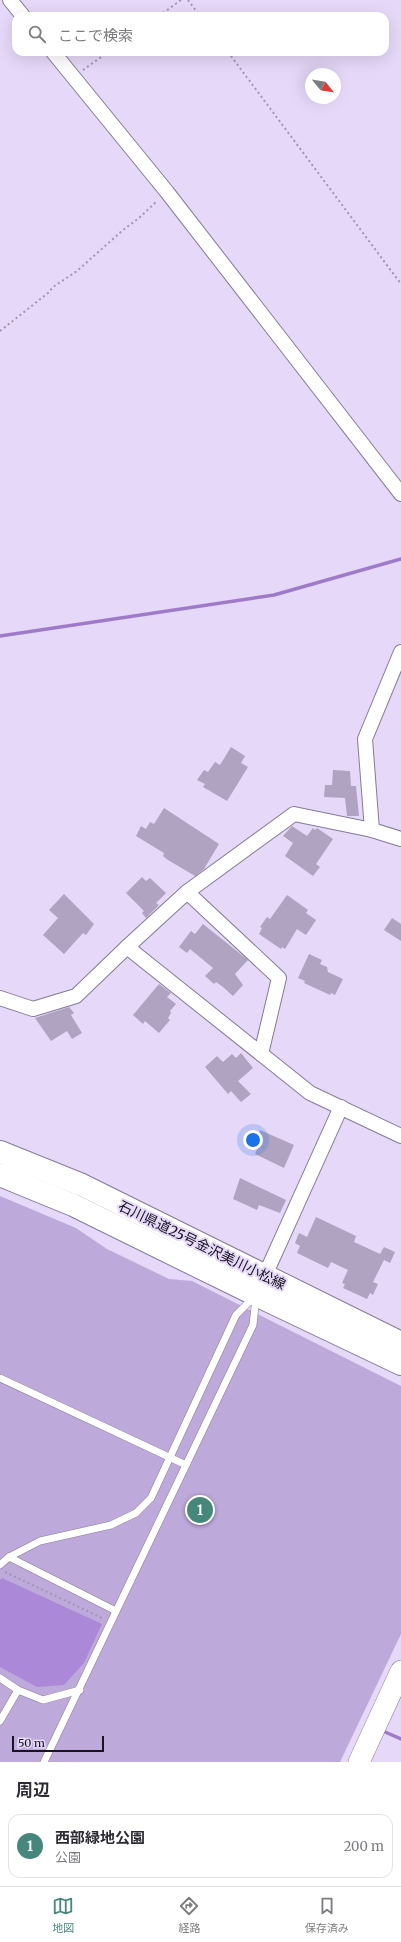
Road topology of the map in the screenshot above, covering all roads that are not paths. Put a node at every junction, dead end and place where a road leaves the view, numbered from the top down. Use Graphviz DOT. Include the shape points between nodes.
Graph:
graph roads {
  1 [pos="10,0"];
  2 [pos="20,12"];
  3 [pos="57,56"];
  4 [pos="401,494"];
  5 [pos="401,652"];
  6 [pos="372,830"];
  7 [pos="401,839"];
  8 [pos="187,892"];
  9 [pos="127,948"];
  10 [pos="0,998"];
  11 [pos="261,1054"];
  12 [pos="341,1107"];
  13 [pos="401,1136"];
  14 [pos="0,1152"];
  15 [pos="0,1175"];
  16 [pos="266,1276"];
  17 [pos="256,1295"];
  18 [pos="401,1344"];
  19 [pos="401,1364"];
  20 [pos="0,1378"];
  21 [pos="170,1458"];
  22 [pos="186,1465"];
  23 [pos="9,1557"];
  24 [pos="0,1565"];
  25 [pos="116,1611"];
  26 [pos="401,1672"];
  27 [pos="0,1678"];
  28 [pos="18,1690"];
  29 [pos="80,1690"];
  30 [pos="0,1721"];
  31 [pos="44,1762"];
  32 [pos="359,1762"];
  1 -- 2 [label="street"];
  3 -- 4 [label="street" via="167,192"];
  5 -- 6 [label="street" via="365,738"];
  6 -- 7 [label="street"];
  6 -- 8 [label="street" via="294,814"];
  8 -- 9 [label="street"];
  8 -- 11 [label="street" via="279,978"];
  9 -- 10 [label="street" via="76,996 32,1009"];
  9 -- 11 [label="street"];
  11 -- 12 [label="street" via="310,1092"];
  12 -- 13 [label="street"];
  12 -- 16 [label="street"];
  14 -- 16 [label="main road, 石川県道25号金沢美川小松線" via="82,1185"];
  15 -- 17 [label="main road, 石川県道25号金沢美川小松線" via="73,1205"];
  16 -- 17 [label="street"];
  16 -- 18 [label="main road, 石川県道25号金沢美川小松線"];
  17 -- 19 [label="main road, 石川県道25号金沢美川小松線"];
  17 -- 21 [label="lane" via="236,1315"];
  17 -- 22 [label="lane" via="253,1325"];
  20 -- 21 [label="lane"];
  21 -- 22 [label="lane"];
  21 -- 23 [label="lane" via="151,1498 136,1513 111,1525 40,1541"];
  22 -- 25 [label="lane"];
  23 -- 24 [label="lane"];
  23 -- 25 [label="lane"];
  25 -- 29 [label="lane"];
  26 -- 32 [label="main road"];
  27 -- 28 [label="lane"];
  28 -- 29 [label="lane" via="43,1700"];
  28 -- 30 [label="lane"];
  29 -- 31 [label="lane"];
}
